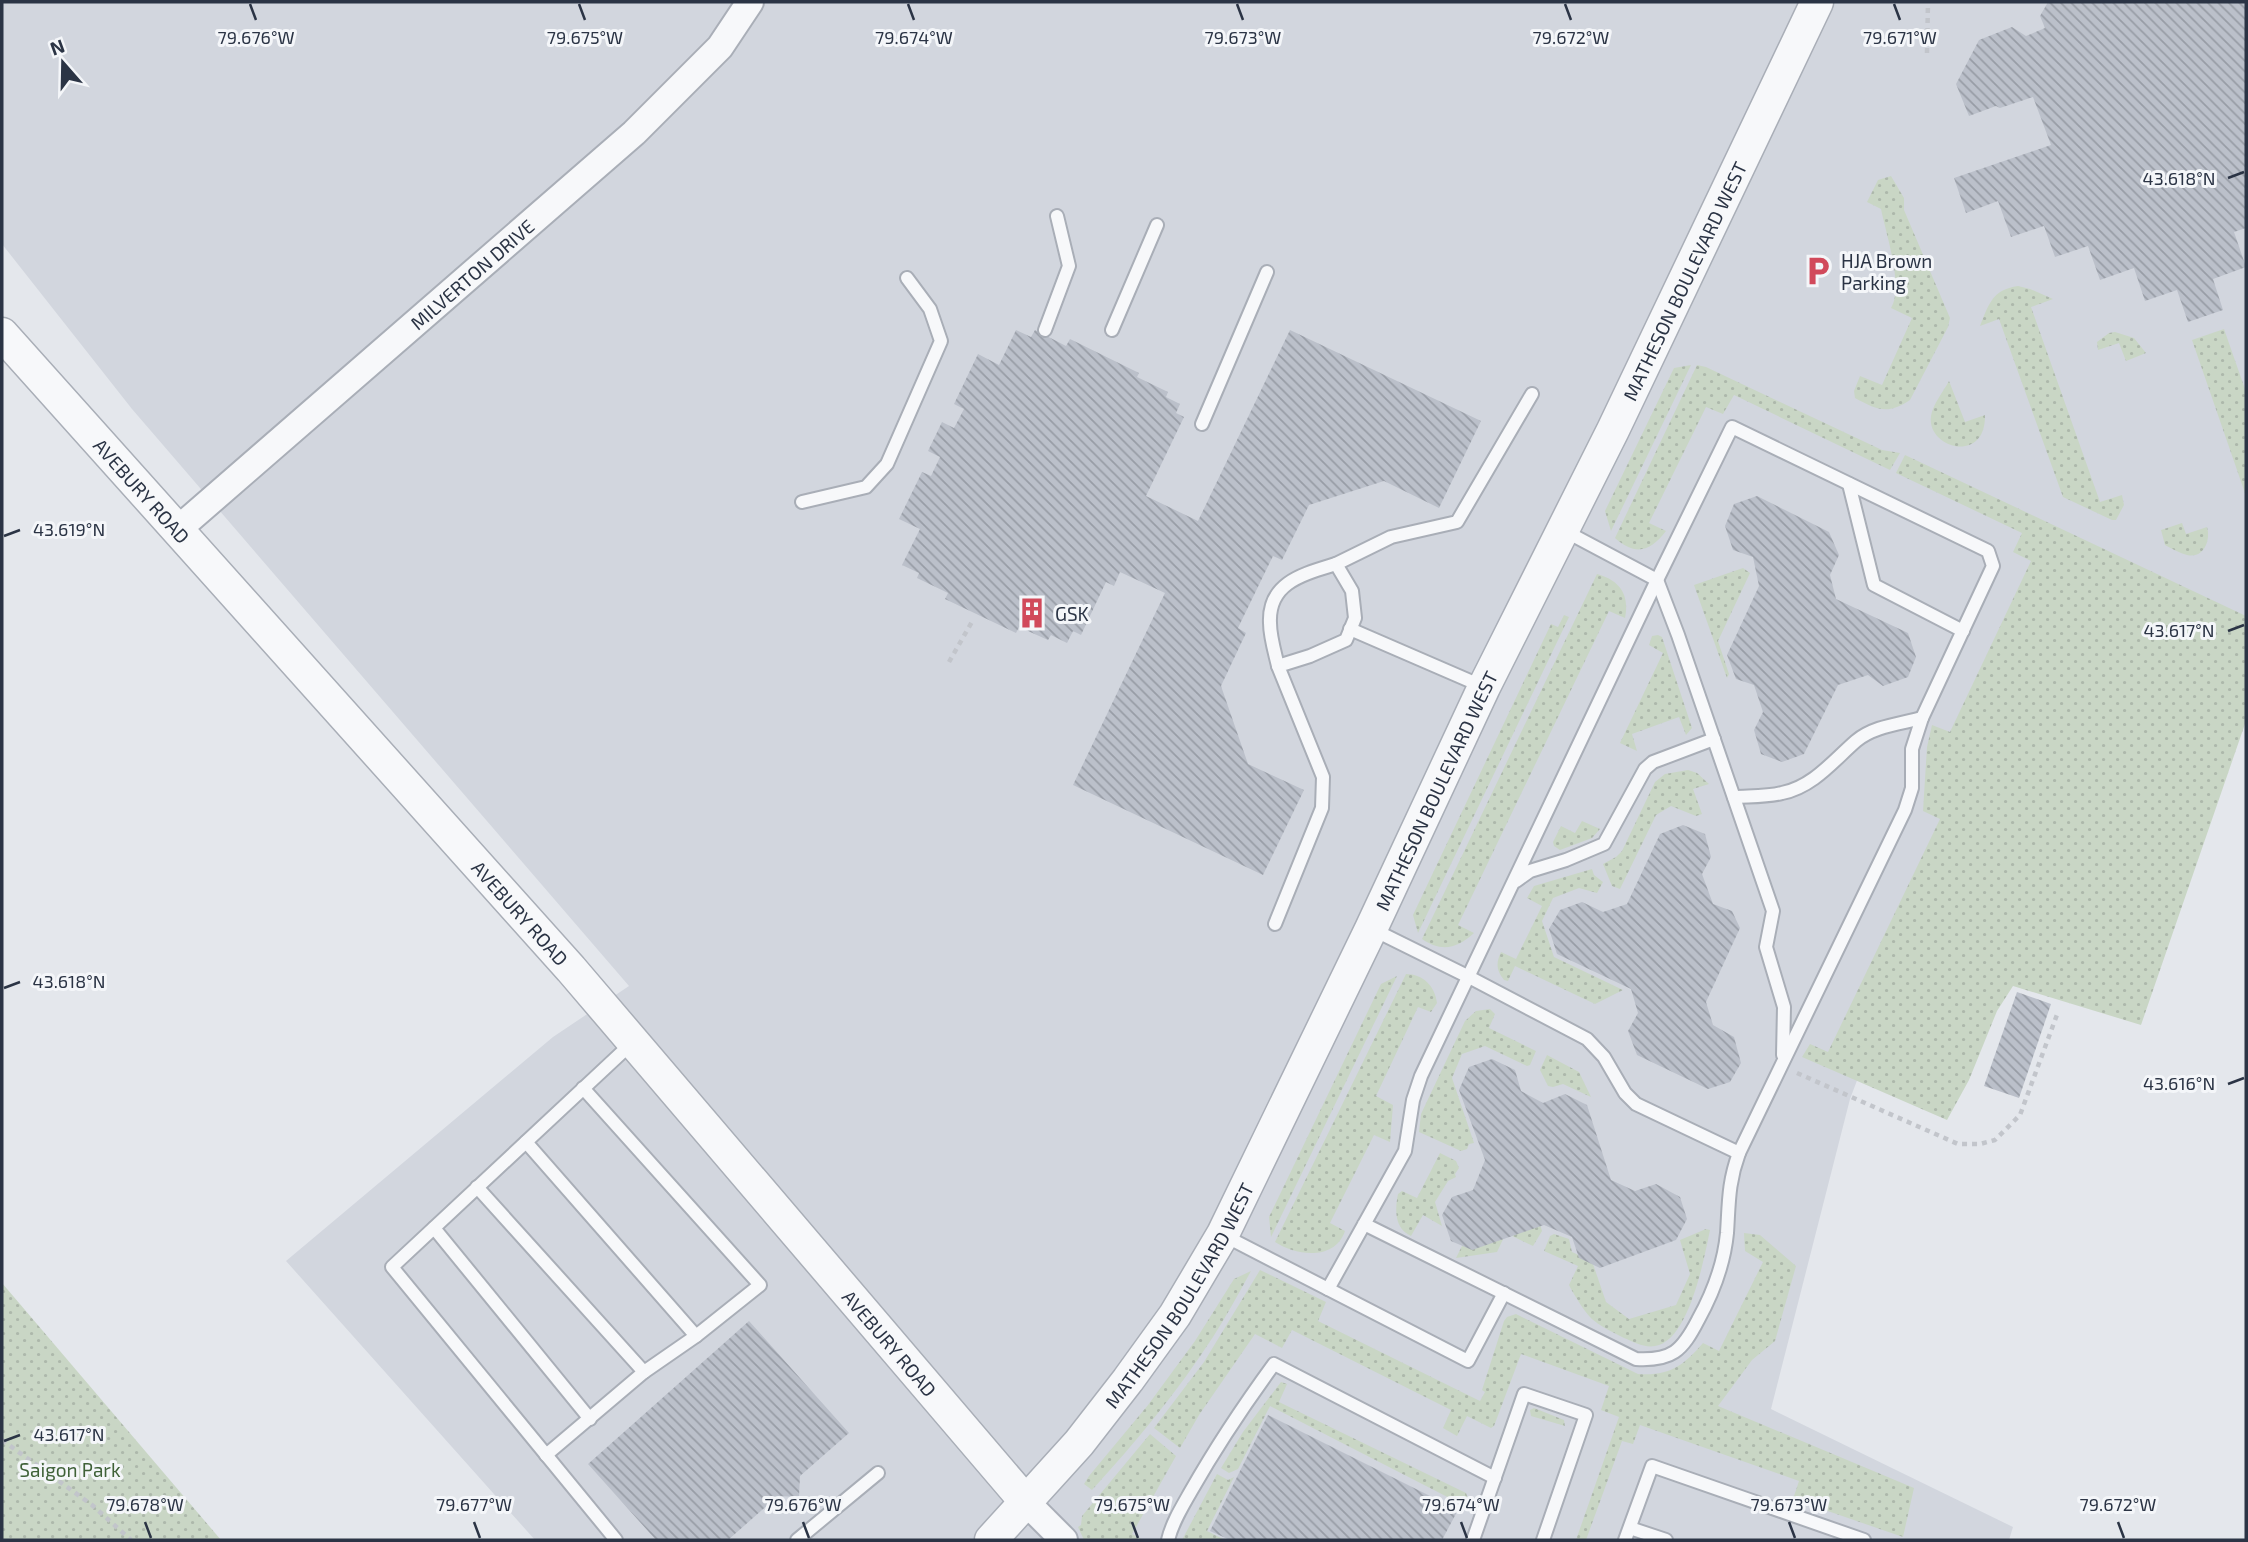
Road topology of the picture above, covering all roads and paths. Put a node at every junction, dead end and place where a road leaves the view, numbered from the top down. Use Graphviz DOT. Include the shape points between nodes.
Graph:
graph roads {
  1 [pos="750,2"];
  2 [pos="1817,2"];
  3 [pos="1928,2"];
  4 [pos="1927,53"];
  5 [pos="1057,216"];
  6 [pos="1157,225"];
  7 [pos="1267,272"];
  8 [pos="907,278"];
  9 [pos="1045,330"];
  10 [pos="1112,330"];
  11 [pos="2,334"];
  12 [pos="1532,394"];
  13 [pos="1202,424"];
  14 [pos="1849,484"];
  15 [pos="802,502"];
  16 [pos="1563,530"];
  17 [pos="176,531"];
  18 [pos="1336,564"];
  19 [pos="1657,580"];
  20 [pos="973,621"];
  21 [pos="1350,629"];
  22 [pos="1963,631"];
  23 [pos="949,662"];
  24 [pos="1278,666"];
  25 [pos="1484,687"];
  26 [pos="1922,718"];
  27 [pos="1714,739"];
  28 [pos="1734,797"];
  29 [pos="1513,884"];
  30 [pos="1275,925"];
  31 [pos="1371,929"];
  32 [pos="1467,976"];
  33 [pos="2058,1012"];
  34 [pos="633,1041"];
  35 [pos="1782,1062"];
  36 [pos="583,1088"];
  37 [pos="526,1142"];
  38 [pos="1739,1153"];
  39 [pos="477,1187"];
  40 [pos="1364,1224"];
  41 [pos="434,1228"];
  42 [pos="1223,1234"];
  43 [pos="1328,1289"];
  44 [pos="1504,1293"];
  45 [pos="696,1336"];
  46 [pos="645,1372"];
  47 [pos="590,1419"];
  48 [pos="2,1440"];
  49 [pos="546,1455"];
  50 [pos="878,1473"];
  51 [pos="1495,1478"];
  52 [pos="1026,1502"];
  53 [pos="1627,1534"];
  54 [pos="131,1540"];
  55 [pos="616,1540"];
  56 [pos="797,1540"];
  57 [pos="991,1540"];
  58 [pos="1063,1540"];
  59 [pos="1168,1540"];
  60 [pos="1474,1540"];
  61 [pos="1543,1540"];
  62 [pos="1666,1540"];
  63 [pos="1864,1540"];
  1 -- 17 [label="street, MILVERTON DRIVE" via="720,47 634,133"];
  2 -- 16 [label="street, MATHESON BOULEVARD WEST"];
  3 -- 4 [label="path"];
  5 -- 9 [label="lane" via="1069,266"];
  6 -- 10 [label="lane"];
  7 -- 13 [label="lane"];
  8 -- 15 [label="lane" via="930,309 941,341 887,464 866,487"];
  11 -- 17 [label="street, AVEBURY ROAD"];
  12 -- 18 [label="lane" via="1457,522 1391,537"];
  14 -- 19 [label="lane" via="1732,427"];
  14 -- 22 [label="lane" via="1874,585"];
  14 -- 22 [label="lane" via="1988,551 1993,566"];
  16 -- 19 [label="lane"];
  16 -- 25 [label="street, MATHESON BOULEVARD WEST"];
  17 -- 34 [label="street, AVEBURY ROAD"];
  18 -- 21 [label="lane" via="1352,591 1355,618"];
  18 -- 24 [label="lane" via="1298,576 1276,593 1269,622"];
  19 -- 27 [label="lane"];
  19 -- 29 [label="lane"];
  20 -- 23 [label="path"];
  21 -- 24 [label="lane" via="1346,640"];
  21 -- 25 [label="lane"];
  22 -- 26 [label="lane"];
  24 -- 30 [label="lane" via="1323,778 1322,808"];
  25 -- 31 [label="street, MATHESON BOULEVARD WEST"];
  26 -- 28 [label="lane" via="1875,730 1809,781 1784,793"];
  26 -- 35 [label="lane" via="1912,749 1912,788 1905,810"];
  27 -- 28 [label="lane"];
  27 -- 29 [label="lane" via="1645,769 1605,844 1530,871"];
  28 -- 35 [label="lane" via="1773,911 1766,947 1784,1007"];
  29 -- 32 [label="lane"];
  31 -- 32 [label="lane"];
  31 -- 42 [label="street, MATHESON BOULEVARD WEST"];
  32 -- 38 [label="lane" via="1587,1040 1636,1104"];
  32 -- 40 [label="lane" via="1421,1076 1405,1151"];
  33 -- 35 [label="path" via="2020,1115 1995,1140 1980,1144 1958,1144"];
  34 -- 36 [label="lane"];
  34 -- 52 [label="street, AVEBURY ROAD"];
  35 -- 38 [label="lane"];
  36 -- 37 [label="lane"];
  36 -- 45 [label="lane" via="760,1286"];
  37 -- 39 [label="lane"];
  37 -- 45 [label="lane"];
  38 -- 44 [label="lane" via="1730,1177 1727,1235 1716,1283 1684,1347 1652,1360 1636,1359"];
  39 -- 41 [label="lane"];
  39 -- 46 [label="lane"];
  40 -- 43 [label="lane"];
  40 -- 44 [label="lane"];
  41 -- 47 [label="lane"];
  41 -- 49 [label="lane" via="392,1267"];
  42 -- 43 [label="lane"];
  42 -- 52 [label="street, MATHESON BOULEVARD WEST" via="1175,1315 1128,1380"];
  43 -- 44 [label="lane" via="1468,1361"];
  45 -- 46 [label="lane"];
  46 -- 47 [label="lane"];
  47 -- 49 [label="lane"];
  48 -- 54 [label="path" via="92,1505"];
  49 -- 55 [label="lane"];
  50 -- 56 [label="lane"];
  51 -- 59 [label="lane" via="1275,1364 1207,1462"];
  51 -- 60 [label="lane"];
  51 -- 61 [label="lane" via="1524,1394 1586,1415"];
  52 -- 57 [label="street, MATHESON BOULEVARD WEST"];
  52 -- 58 [label="street"];
  53 -- 62 [label="lane"];
  53 -- 63 [label="lane" via="1652,1466"];
}
